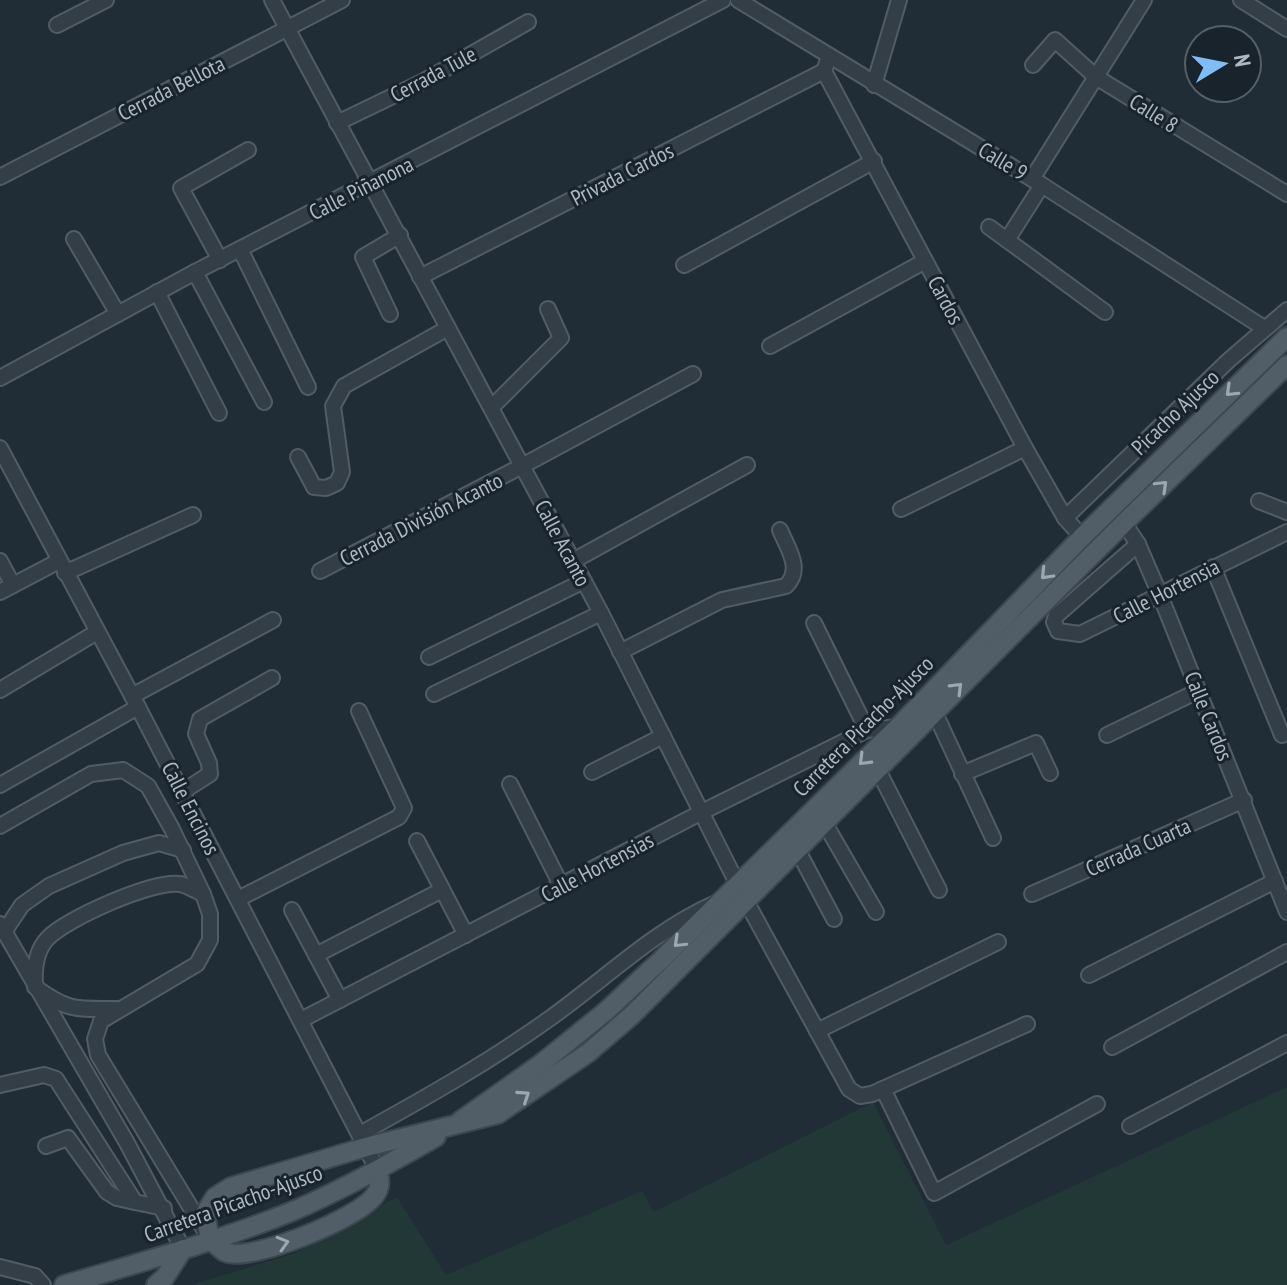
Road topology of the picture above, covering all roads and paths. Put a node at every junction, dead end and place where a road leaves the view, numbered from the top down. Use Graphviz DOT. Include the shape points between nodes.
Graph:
graph roads {
  1 [pos="106,0"];
  2 [pos="272,0"];
  3 [pos="342,0"];
  4 [pos="723,0"];
  5 [pos="738,0"];
  6 [pos="899,0"];
  7 [pos="1144,0"];
  8 [pos="1241,0"];
  9 [pos="528,22"];
  10 [pos="57,25"];
  11 [pos="287,28"];
  12 [pos="1287,29"];
  13 [pos="827,64"];
  14 [pos="1033,65"];
  15 [pos="1096,77"];
  16 [pos="874,85"];
  17 [pos="337,123"];
  18 [pos="248,150"];
  19 [pos="874,161"];
  20 [pos="0,177"];
  21 [pos="1037,182"];
  22 [pos="369,184"];
  23 [pos="1287,194"];
  24 [pos="989,227"];
  25 [pos="400,235"];
  26 [pos="74,239"];
  27 [pos="1007,240"];
  28 [pos="240,249"];
  29 [pos="220,260"];
  30 [pos="925,261"];
  31 [pos="684,265"];
  32 [pos="195,272"];
  33 [pos="420,277"];
  34 [pos="157,292"];
  35 [pos="548,309"];
  36 [pos="1287,310"];
  37 [pos="1105,312"];
  38 [pos="118,314"];
  39 [pos="390,314"];
  40 [pos="448,328"];
  41 [pos="1264,328"];
  42 [pos="1287,337"];
  43 [pos="770,346"];
  44 [pos="1287,365"];
  45 [pos="693,374"];
  46 [pos="0,378"];
  47 [pos="308,387"];
  48 [pos="264,402"];
  49 [pos="491,408"];
  50 [pos="219,413"];
  51 [pos="0,448"];
  52 [pos="1025,448"];
  53 [pos="298,457"];
  54 [pos="747,465"];
  55 [pos="522,466"];
  56 [pos="1259,501"];
  57 [pos="901,509"];
  58 [pos="1287,512"];
  59 [pos="193,515"];
  60 [pos="1065,518"];
  61 [pos="1124,523"];
  62 [pos="780,530"];
  63 [pos="1287,532"];
  64 [pos="1082,537"];
  65 [pos="1138,544"];
  66 [pos="0,561"];
  67 [pos="573,561"];
  68 [pos="57,567"];
  69 [pos="1213,567"];
  70 [pos="320,571"];
  71 [pos="584,581"];
  72 [pos="6,588"];
  73 [pos="1160,595"];
  74 [pos="601,613"];
  75 [pos="273,620"];
  76 [pos="814,623"];
  77 [pos="97,632"];
  78 [pos="620,652"];
  79 [pos="429,657"];
  80 [pos="272,678"];
  81 [pos="0,690"];
  82 [pos="1198,691"];
  83 [pos="434,694"];
  84 [pos="135,702"];
  85 [pos="359,711"];
  86 [pos="934,711"];
  87 [pos="898,727"];
  88 [pos="867,730"];
  89 [pos="1107,735"];
  90 [pos="1282,735"];
  91 [pos="663,736"];
  92 [pos="877,768"];
  93 [pos="592,772"];
  94 [pos="1050,773"];
  95 [pos="962,774"];
  96 [pos="510,784"];
  97 [pos="0,785"];
  98 [pos="182,792"];
  99 [pos="1244,800"];
  100 [pos="702,812"];
  101 [pos="824,822"];
  102 [pos="0,826"];
  103 [pos="993,838"];
  104 [pos="417,841"];
  105 [pos="797,849"];
  106 [pos="183,850"];
  107 [pos="1275,881"];
  108 [pos="561,885"];
  109 [pos="442,890"];
  110 [pos="939,890"];
  111 [pos="742,893"];
  112 [pos="203,894"];
  113 [pos="1032,894"];
  114 [pos="238,899"];
  115 [pos="723,899"];
  116 [pos="292,910"];
  117 [pos="876,912"];
  118 [pos="1287,912"];
  119 [pos="834,919"];
  120 [pos="2,928"];
  121 [pos="466,935"];
  122 [pos="998,942"];
  123 [pos="1287,952"];
  124 [pos="316,955"];
  125 [pos="1089,975"];
  126 [pos="35,987"];
  127 [pos="340,1000"];
  128 [pos="120,1009"];
  129 [pos="301,1020"];
  130 [pos="1027,1024"];
  131 [pos="817,1031"];
  132 [pos="1287,1043"];
  133 [pos="1112,1047"];
  134 [pos="0,1085"];
  135 [pos="883,1089"];
  136 [pos="1097,1104"];
  137 [pos="1130,1126"];
  138 [pos="453,1127"];
  139 [pos="363,1141"];
  140 [pos="46,1146"];
  141 [pos="378,1171"];
  142 [pos="135,1202"];
  143 [pos="164,1208"];
  144 [pos="210,1240"];
  145 [pos="183,1249"];
  146 [pos="0,1267"];
  147 [pos="43,1285"];
  148 [pos="64,1285"];
  149 [pos="156,1285"];
  1 -- 10 [label="street"];
  2 -- 11 [label="street, Calle Acanto"];
  3 -- 11 [label="street, Cerrada Bellota"];
  4 -- 22 [label="street, Calle Piñanona"];
  5 -- 13 [label="street, Calle 9"];
  6 -- 16 [label="street"];
  7 -- 15 [label="street"];
  8 -- 12 [label="street"];
  9 -- 17 [label="street, Cerrada Tule"];
  11 -- 17 [label="street, Calle Acanto"];
  11 -- 20 [label="street, Cerrada Bellota"];
  13 -- 16 [label="street, Calle 9"];
  13 -- 19 [label="street, Cardos"];
  13 -- 33 [label="street, Privada Cardos"];
  14 -- 15 [label="street, Calle 8" via="1055,40"];
  15 -- 21 [label="street"];
  15 -- 23 [label="street, Calle 8"];
  16 -- 21 [label="street, Calle 9"];
  17 -- 22 [label="street, Calle Acanto"];
  18 -- 29 [label="street" via="181,188"];
  19 -- 30 [label="street, Cardos"];
  19 -- 31 [label="street"];
  21 -- 27 [label="street"];
  21 -- 41 [label="street, Calle 9"];
  22 -- 25 [label="street, Calle Acanto"];
  22 -- 28 [label="street, Calle Piñanona"];
  24 -- 27 [label="street"];
  25 -- 33 [label="street, Calle Acanto"];
  25 -- 39 [label="street" via="363,257"];
  26 -- 38 [label="street"];
  27 -- 37 [label="street"];
  28 -- 29 [label="street, Calle Piñanona"];
  28 -- 47 [label="street"];
  29 -- 32 [label="street, Calle Piñanona"];
  30 -- 43 [label="street"];
  30 -- 52 [label="street, Cardos"];
  32 -- 34 [label="street, Calle Piñanona"];
  32 -- 48 [label="street"];
  33 -- 40 [label="street, Calle Acanto"];
  34 -- 38 [label="street, Calle Piñanona"];
  34 -- 50 [label="street"];
  35 -- 49 [label="street" via="561,338"];
  36 -- 41 [label="street, Picacho Ajusco"];
  38 -- 46 [label="street, Calle Piñanona"];
  40 -- 49 [label="street, Calle Acanto"];
  40 -- 53 [label="street" via="344,386 333,406 342,472 337,483 314,487"];
  41 -- 60 [label="street, Picacho Ajusco"];
  42 -- 64 [label="main road, Carretera Picacho-Ajusco, one-way"];
  61 -- 44 [label="main road, Carretera Picacho-Ajusco, one-way"];
  45 -- 55 [label="street, Cerrada División Acanto"];
  49 -- 55 [label="street, Calle Acanto"];
  51 -- 68 [label="street, Calle Encinos"];
  52 -- 57 [label="street"];
  52 -- 60 [label="street, Cardos"];
  54 -- 67 [label="street"];
  55 -- 67 [label="street, Calle Acanto"];
  55 -- 70 [label="street, Cerrada División Acanto"];
  56 -- 58 [label="street"];
  59 -- 68 [label="street"];
  60 -- 64 [label="street, Cardos"];
  61 -- 65 [label="street, Calle Cardos"];
  86 -- 61 [label="main road, Carretera Picacho-Ajusco, one-way"];
  62 -- 78 [label="street" via="794,564 793,579 786,586 722,600"];
  63 -- 69 [label="street, Calle Hortensia"];
  64 -- 87 [label="main road, Carretera Picacho-Ajusco, one-way"];
  65 -- 73 [label="street, Calle Cardos"];
  65 -- 73 [label="street, Calle Hortensia" via="1054,622 1058,631 1080,634"];
  66 -- 72 [label="street"];
  67 -- 71 [label="street, Calle Acanto"];
  68 -- 72 [label="street"];
  68 -- 77 [label="street, Calle Encinos"];
  69 -- 73 [label="street, Calle Hortensia"];
  69 -- 90 [label="street"];
  71 -- 74 [label="street, Calle Acanto"];
  71 -- 79 [label="street"];
  73 -- 82 [label="street, Calle Cardos"];
  74 -- 78 [label="street, Calle Acanto"];
  74 -- 83 [label="street"];
  75 -- 84 [label="street"];
  76 -- 88 [label="street"];
  77 -- 81 [label="street"];
  77 -- 84 [label="street, Calle Encinos"];
  78 -- 91 [label="street, Calle Acanto"];
  80 -- 98 [label="street" via="200,719 196,734 210,774"];
  82 -- 89 [label="street"];
  82 -- 99 [label="street, Calle Cardos"];
  84 -- 97 [label="street"];
  84 -- 98 [label="street, Calle Encinos"];
  85 -- 114 [label="street" via="402,813"];
  86 -- 92 [label="main road, Carretera Picacho-Ajusco"];
  86 -- 95 [label="street"];
  87 -- 88 [label="street, Calle Hortensias"];
  87 -- 111 [label="main road, Carretera Picacho-Ajusco, one-way"];
  88 -- 100 [label="street, Calle Hortensias"];
  91 -- 93 [label="street"];
  91 -- 100 [label="street, Calle Acanto"];
  92 -- 101 [label="main road, Carretera Picacho-Ajusco"];
  92 -- 110 [label="street"];
  94 -- 95 [label="street" via="1036,743"];
  95 -- 103 [label="street"];
  96 -- 108 [label="street"];
  98 -- 114 [label="street, Calle Encinos"];
  99 -- 107 [label="street, Calle Cardos"];
  99 -- 113 [label="street, Cerrada Cuarta"];
  100 -- 108 [label="street, Calle Hortensias"];
  100 -- 111 [label="street, Calle Acanto"];
  101 -- 105 [label="main road, Carretera Picacho-Ajusco"];
  101 -- 117 [label="street"];
  102 -- 106 [label="street" via="91,774 123,770 148,786"];
  104 -- 109 [label="street"];
  105 -- 111 [label="main road, Carretera Picacho-Ajusco"];
  105 -- 119 [label="street"];
  106 -- 112 [label="street"];
  106 -- 120 [label="street" via="159,843 123,853 49,886"];
  107 -- 118 [label="street, Calle Cardos"];
  107 -- 125 [label="street"];
  108 -- 121 [label="street, Calle Hortensias"];
  109 -- 121 [label="street"];
  109 -- 124 [label="street"];
  111 -- 115 [label="main road, Carretera Picacho-Ajusco"];
  111 -- 131 [label="street, Calle Acanto"];
  138 -- 111 [label="main road, Carretera Picacho-Ajusco, one-way" via="498,1114 588,1053 631,1016"];
  112 -- 126 [label="street" via="180,884 150,886 80,918 46,939 34,966"];
  112 -- 128 [label="street" via="210,940 197,964"];
  114 -- 129 [label="street, Calle Encinos"];
  115 -- 138 [label="main road, Carretera Picacho-Ajusco, one-way" via="605,1012"];
  115 -- 139 [label="street" via="685,916 548,1020"];
  116 -- 124 [label="street"];
  120 -- 126 [label="street"];
  121 -- 127 [label="street, Calle Hortensias"];
  122 -- 131 [label="street"];
  123 -- 133 [label="street"];
  124 -- 127 [label="street"];
  126 -- 128 [label="street" via="58,1004"];
  126 -- 143 [label="street"];
  127 -- 129 [label="street, Calle Hortensias"];
  128 -- 144 [label="street" via="101,1021 95,1039 98,1055"];
  129 -- 139 [label="street, Calle Encinos"];
  130 -- 135 [label="street"];
  131 -- 135 [label="street, Calle Acanto" via="849,1089 860,1096"];
  132 -- 137 [label="street"];
  134 -- 142 [label="street" via="44,1075 56,1079"];
  135 -- 136 [label="street" via="934,1193"];
  138 -- 139 [label="main road"];
  138 -- 141 [label="main road, Carretera Picacho-Ajusco"];
  139 -- 141 [label="street, Calle Encinos"];
  139 -- 144 [label="main road" via="215,1197 205,1213"];
  140 -- 142 [label="street" via="68,1138 107,1192"];
  141 -- 144 [label="main road, Carretera Picacho-Ajusco" via="292,1211"];
  144 -- 141 [label="main road, one-way" via="226,1253 301,1238 375,1197"];
  142 -- 143 [label="street"];
  143 -- 145 [label="street"];
  144 -- 145 [label="main road, Carretera Picacho-Ajusco"];
  145 -- 148 [label="main road, Carretera Picacho-Ajusco"];
  145 -- 149 [label="main road"];
  146 -- 147 [label="street" via="35,1276"];
}
